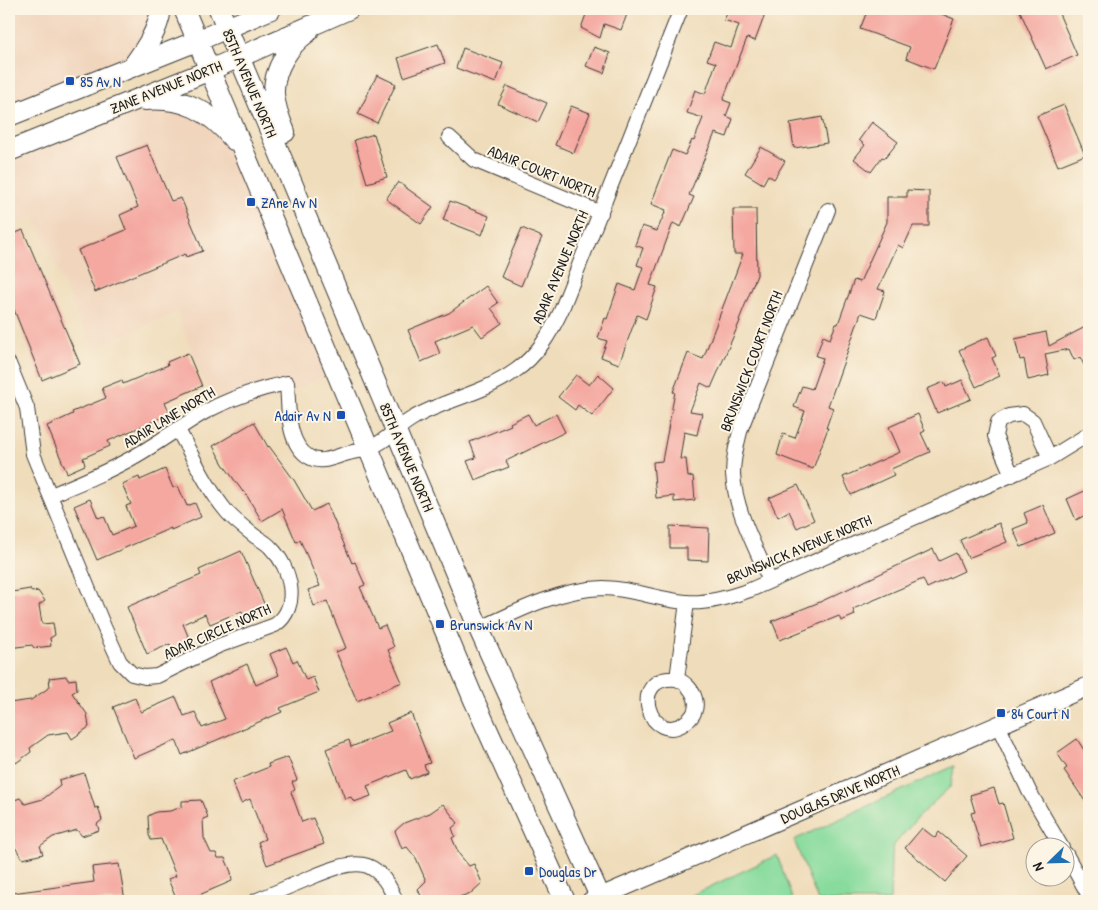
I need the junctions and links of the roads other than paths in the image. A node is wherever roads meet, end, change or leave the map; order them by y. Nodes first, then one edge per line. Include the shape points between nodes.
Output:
1 (161, 9) edge
2 (184, 9) edge
3 (219, 9) edge
4 (271, 9) edge
5 (349, 9) edge
6 (681, 9) edge
7 (326, 19) junction
8 (227, 28) junction
9 (197, 41) junction
10 (240, 57) junction
11 (133, 66) junction
12 (210, 70) junction
13 (102, 114) junction
14 (9, 116) edge
15 (449, 137) dead end
16 (9, 151) edge
17 (244, 152) junction
18 (828, 210) dead end
19 (601, 212) junction
20 (336, 287) junction
21 (9, 364) edge
22 (178, 430) junction
23 (396, 431) junction
24 (1089, 434) edge
25 (368, 449) junction
26 (1050, 458) junction
27 (1012, 475) junction
28 (51, 495) junction
29 (770, 582) junction
30 (687, 602) junction
31 (479, 629) junction
32 (677, 679) dead end
33 (1089, 686) edge
34 (998, 726) junction
35 (1056, 838) edge
36 (1076, 872) edge
37 (1089, 896) edge
38 (597, 900) edge
39 (255, 901) edge
40 (396, 901) edge
41 (565, 901) edge

1 - 11 main road via 157,28
2 - 9 main road
3 - 8 main road, 85TH AVENUE NORTH
4 - 8 main road, ZANE AVENUE NORTH
5 - 7 main road, ZANE AVENUE NORTH
6 - 19 street, ADAIR AVENUE NORTH
7 - 10 main road, ZANE AVENUE NORTH
7 - 20 main road via 290,49 278,71 274,94 277,111 333,248
8 - 9 main road, ZANE AVENUE NORTH
8 - 10 main road, 85TH AVENUE NORTH
9 - 11 main road, ZANE AVENUE NORTH
9 - 12 main road
10 - 12 main road, ZANE AVENUE NORTH
10 - 20 main road, 85TH AVENUE NORTH
11 - 14 main road, ZANE AVENUE NORTH
12 - 13 main road, ZANE AVENUE NORTH
12 - 17 main road
13 - 16 main road, ZANE AVENUE NORTH
13 - 17 main road via 139,101 183,102 222,126
15 - 19 street, ADAIR COURT NORTH via 474,160
17 - 25 main road
18 - 29 street, BRUNSWICK COURT NORTH via 735,450 733,474 736,497
19 - 23 street, ADAIR AVENUE NORTH via 561,312 534,355 491,385 414,417
20 - 23 main road, 85TH AVENUE NORTH
21 - 28 street, ADAIR CIRCLE NORTH via 27,408 33,454
22 - 25 street, ADAIR LANE NORTH via 204,412 235,398 288,383 290,425 302,452 321,460
22 - 28 street, ADAIR LANE NORTH via 104,473
22 - 28 street, ADAIR CIRCLE NORTH via 228,512 271,547 284,570 291,600 283,620 275,625 218,646 157,676 132,674 112,648
23 - 25 street, ADAIR AVENUE NORTH
23 - 31 main road, 85TH AVENUE NORTH
24 - 26 street, BRUNSWICK AVENUE NORTH
25 - 41 main road via 492,742
26 - 27 street, BRUNSWICK AVENUE NORTH
26 - 27 street via 1033,421 1023,414 1009,416 998,422 995,436
27 - 29 street, BRUNSWICK AVENUE NORTH
29 - 30 street, BRUNSWICK AVENUE NORTH via 730,597
30 - 31 street, BRUNSWICK AVENUE NORTH via 602,588 547,600
30 - 32 street
31 - 38 main road, 85TH AVENUE NORTH
33 - 34 street, DOUGLAS DRIVE NORTH
34 - 35 street via 1028,791
34 - 38 street, DOUGLAS DRIVE NORTH
36 - 37 street
39 - 40 street via 340,866 359,863 384,877

